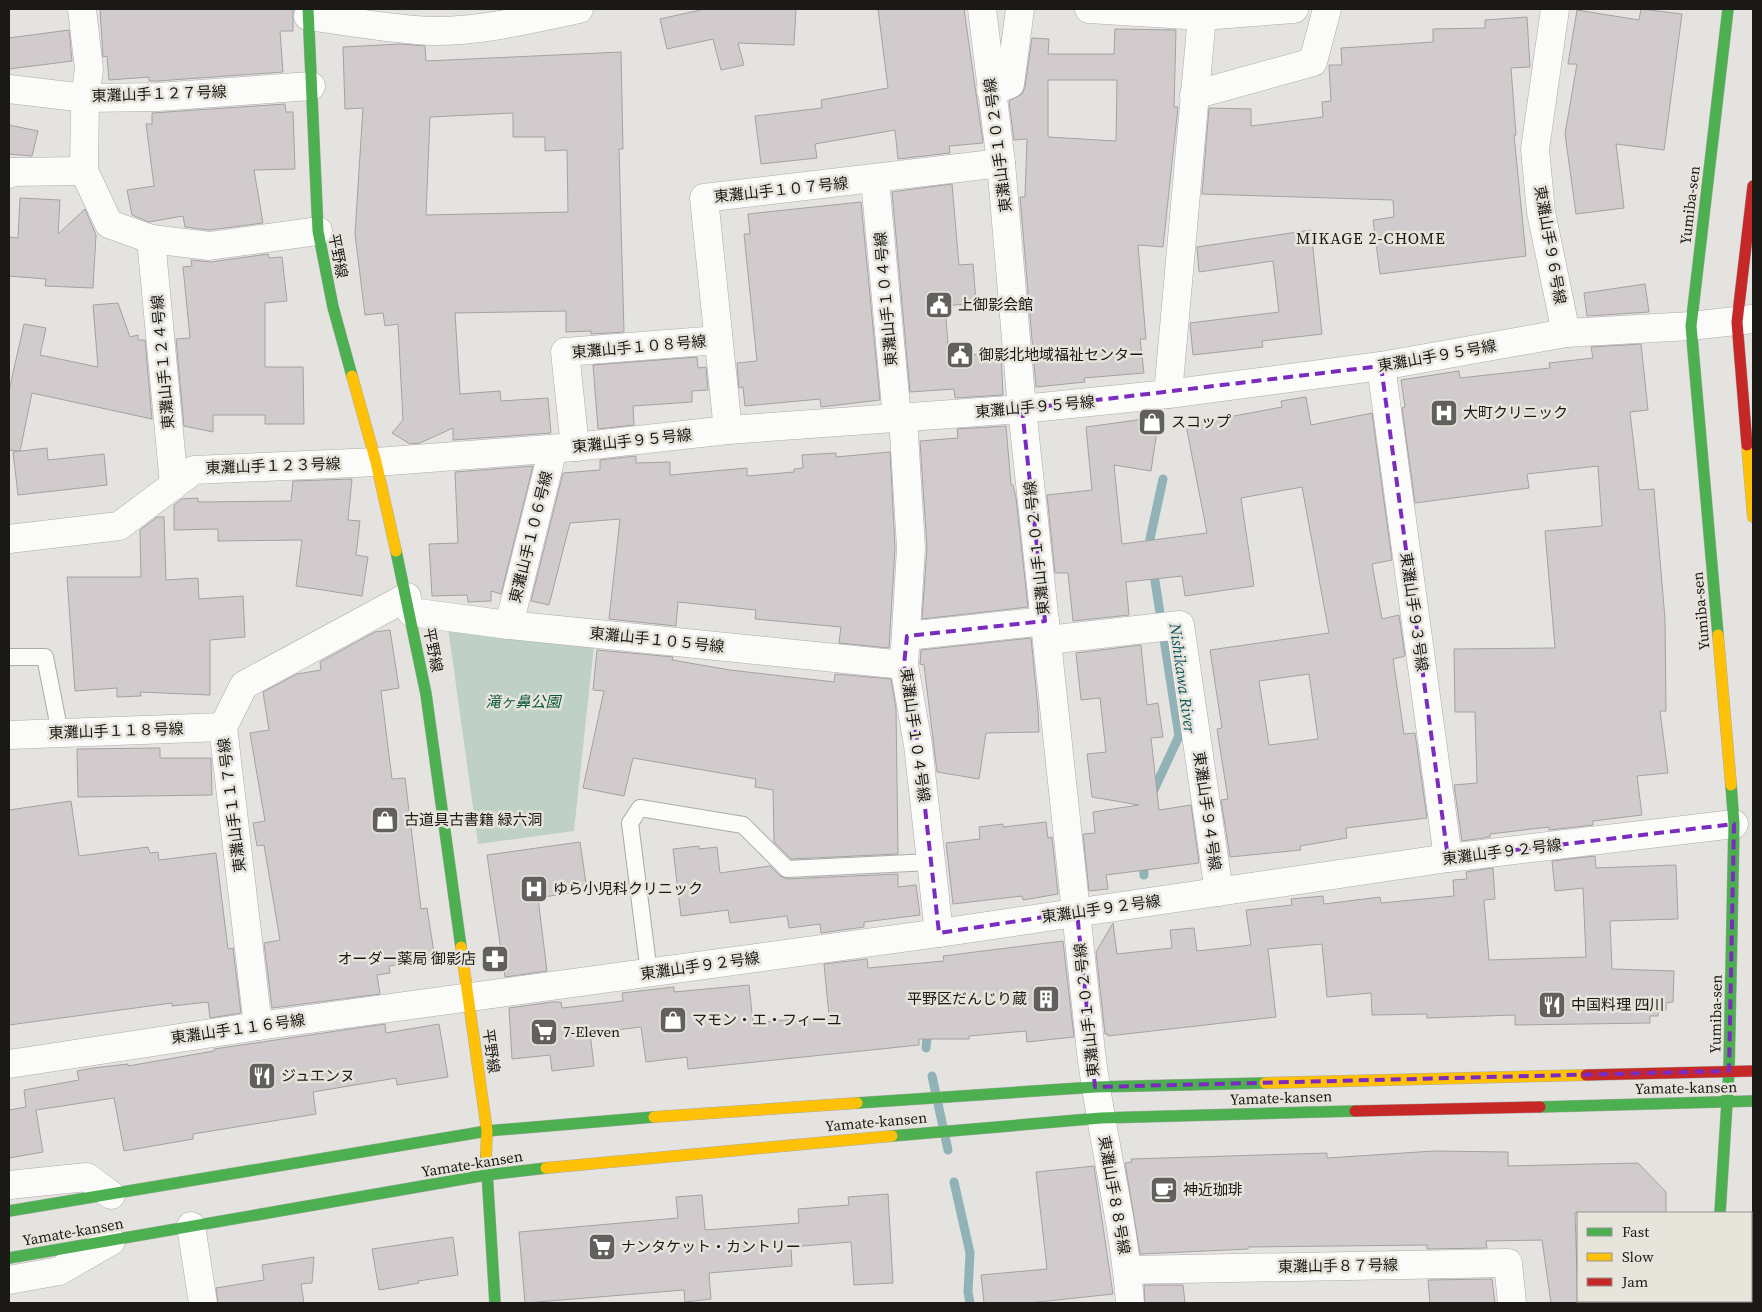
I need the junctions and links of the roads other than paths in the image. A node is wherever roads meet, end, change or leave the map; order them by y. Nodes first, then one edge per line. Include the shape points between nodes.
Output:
1 (82, 9) edge
2 (579, 9) edge
3 (982, 9) edge
4 (1020, 9) edge
5 (1089, 9) edge
6 (1294, 9) edge
7 (1328, 9) edge
8 (1556, 9) edge
9 (1728, 9) edge
10 (308, 12) edge
11 (1202, 16) junction
12 (310, 86) junction
13 (9, 89) edge
14 (991, 91) junction
15 (1194, 95) junction
16 (85, 98) junction
17 (1001, 163) junction
18 (84, 171) junction
19 (9, 174) edge
20 (875, 180) junction
21 (1753, 186) edge
22 (318, 231) junction
23 (152, 239) junction
24 (1745, 320) edge
25 (1691, 326) junction
26 (1566, 333) junction
27 (718, 340) junction
28 (1381, 366) junction
29 (1168, 394) junction
30 (1022, 409) junction
31 (900, 417) junction
32 (728, 430) junction
33 (564, 448) junction
34 (376, 462) junction
35 (174, 485) junction
36 (1753, 517) edge
37 (9, 539) edge
38 (409, 604) junction
39 (509, 624) junction
40 (1046, 631) junction
41 (907, 636) junction
42 (9, 657) edge
43 (904, 665) junction
44 (223, 727) junction
45 (60, 733) junction
46 (9, 735) edge
47 (1734, 824) junction
48 (1448, 858) junction
49 (931, 862) junction
50 (1219, 892) junction
51 (1077, 912) junction
52 (939, 933) junction
53 (649, 973) junction
54 (468, 998) junction
55 (258, 1026) junction
56 (9, 1064) edge
57 (1730, 1071) junction
58 (1753, 1071) edge
59 (1095, 1087) junction
60 (1753, 1101) edge
61 (1728, 1102) junction
62 (1100, 1118) junction
63 (487, 1131) junction
64 (486, 1175) junction
65 (9, 1185) edge
66 (111, 1195) junction
67 (9, 1211) edge
68 (1720, 1212) edge
69 (191, 1226) junction
70 (112, 1240) junction
71 (1753, 1252) edge
72 (9, 1258) edge
73 (1128, 1270) junction
74 (1752, 1272) edge
75 (9, 1280) edge
76 (203, 1303) edge
77 (495, 1303) edge
78 (1130, 1303) edge
79 (1512, 1303) edge

1 - 16 street via 89,69
2 - 10 street via 500,26 432,31
3 - 14 street, 東灘山手１０２号線
4 - 14 street via 1010,84
5 - 11 street
6 - 11 street
7 - 15 street via 1313,62
8 - 26 street, 東灘山手９６号線 via 1535,149 1541,212
9 - 25 street, Yumiba-sen
10 - 12 street, 平野線
11 - 15 street
12 - 16 street, 東灘山手１２７号線 via 158,97
12 - 22 street, 平野線
13 - 16 street, 東灘山手１２７号線
14 - 17 street, 東灘山手１０２号線
15 - 29 street
16 - 18 street
17 - 20 street, 東灘山手１０７号線
17 - 30 street, 東灘山手１０２号線
18 - 19 street
18 - 23 street via 109,224
20 - 27 street, 東灘山手１０７号線 via 704,198
20 - 31 street, 東灘山手１０４号線
21 - 24 street
22 - 23 street via 209,246
22 - 34 street, 平野線 via 333,307
23 - 35 street, 東灘山手１２４号線
24 - 25 street, 東灘山手９５号線
24 - 36 street
25 - 26 street, 東灘山手９５号線
25 - 47 street, Yumiba-sen
26 - 28 street, 東灘山手９５号線
27 - 32 street, 東灘山手１０７号線
27 - 33 street, 東灘山手１０８号線 via 565,352
28 - 29 street, 東灘山手９５号線
28 - 48 street, 東灘山手９３号線
29 - 30 street, 東灘山手９５号線
30 - 31 street, 東灘山手９５号線
30 - 40 street, 東灘山手１０２号線
31 - 32 street, 東灘山手９５号線
31 - 41 street, 東灘山手１０４号線 via 911,548
32 - 33 street, 東灘山手９５号線
33 - 34 street, 東灘山手９５号線
33 - 39 street, 東灘山手１０６号線
34 - 35 street, 東灘山手１２３号線 via 194,470
34 - 38 street, 平野線
35 - 37 street, 東灘山手１２３号線 via 119,526
38 - 39 street, 東灘山手１０５号線
38 - 44 street, 東灘山手１１７号線 via 244,684
38 - 54 street, 平野線 via 426,694
39 - 43 street, 東灘山手１０５号線
40 - 41 street, 東灘山手９４号線
40 - 50 street, 東灘山手９４号線 via 1180,625
40 - 51 street, 東灘山手１０２号線
41 - 43 street, 東灘山手１０４号線
42 - 45 lane via 45,657
43 - 49 street, 東灘山手１０４号線 via 918,745
44 - 45 street, 東灘山手１１８号線
44 - 55 street, 東灘山手１１７号線
45 - 46 street, 東灘山手１１８号線
47 - 48 street, 東灘山手９２号線
47 - 57 street, Yumiba-sen
48 - 50 street, 東灘山手９２号線
49 - 52 street, 東灘山手１０４号線
49 - 53 lane via 787,868 743,825 640,808 630,824
50 - 51 street, 東灘山手９２号線
51 - 52 street, 東灘山手９２号線
51 - 59 street, 東灘山手１０２号線
52 - 53 street, 東灘山手９２号線
53 - 54 street, 東灘山手９２号線
54 - 55 street, 東灘山手１１６号線
54 - 63 street, 平野線
55 - 56 street, 東灘山手１１６号線
57 - 58 street, Yamate-kansen
57 - 59 street, Yamate-kansen
57 - 61 street, Yumiba-sen
59 - 62 street, 東灘山手８８号線
59 - 63 street, Yamate-kansen
60 - 61 street, Yamate-kansen
61 - 62 street, Yamate-kansen
61 - 68 street, Yumiba-sen
62 - 64 street, Yamate-kansen via 600,1161
62 - 73 street, 東灘山手８８号線
63 - 64 street, 平野線
63 - 66 street, Yamate-kansen
64 - 69 street, Yamate-kansen
64 - 77 street, 平野線
65 - 66 street via 87,1176
66 - 67 street, Yamate-kansen
69 - 70 street, Yamate-kansen
69 - 76 street
70 - 72 street, Yamate-kansen
70 - 75 street via 59,1271
71 - 74 street
73 - 78 street, 東灘山手８８号線
73 - 79 street, 東灘山手８７号線 via 1508,1263

